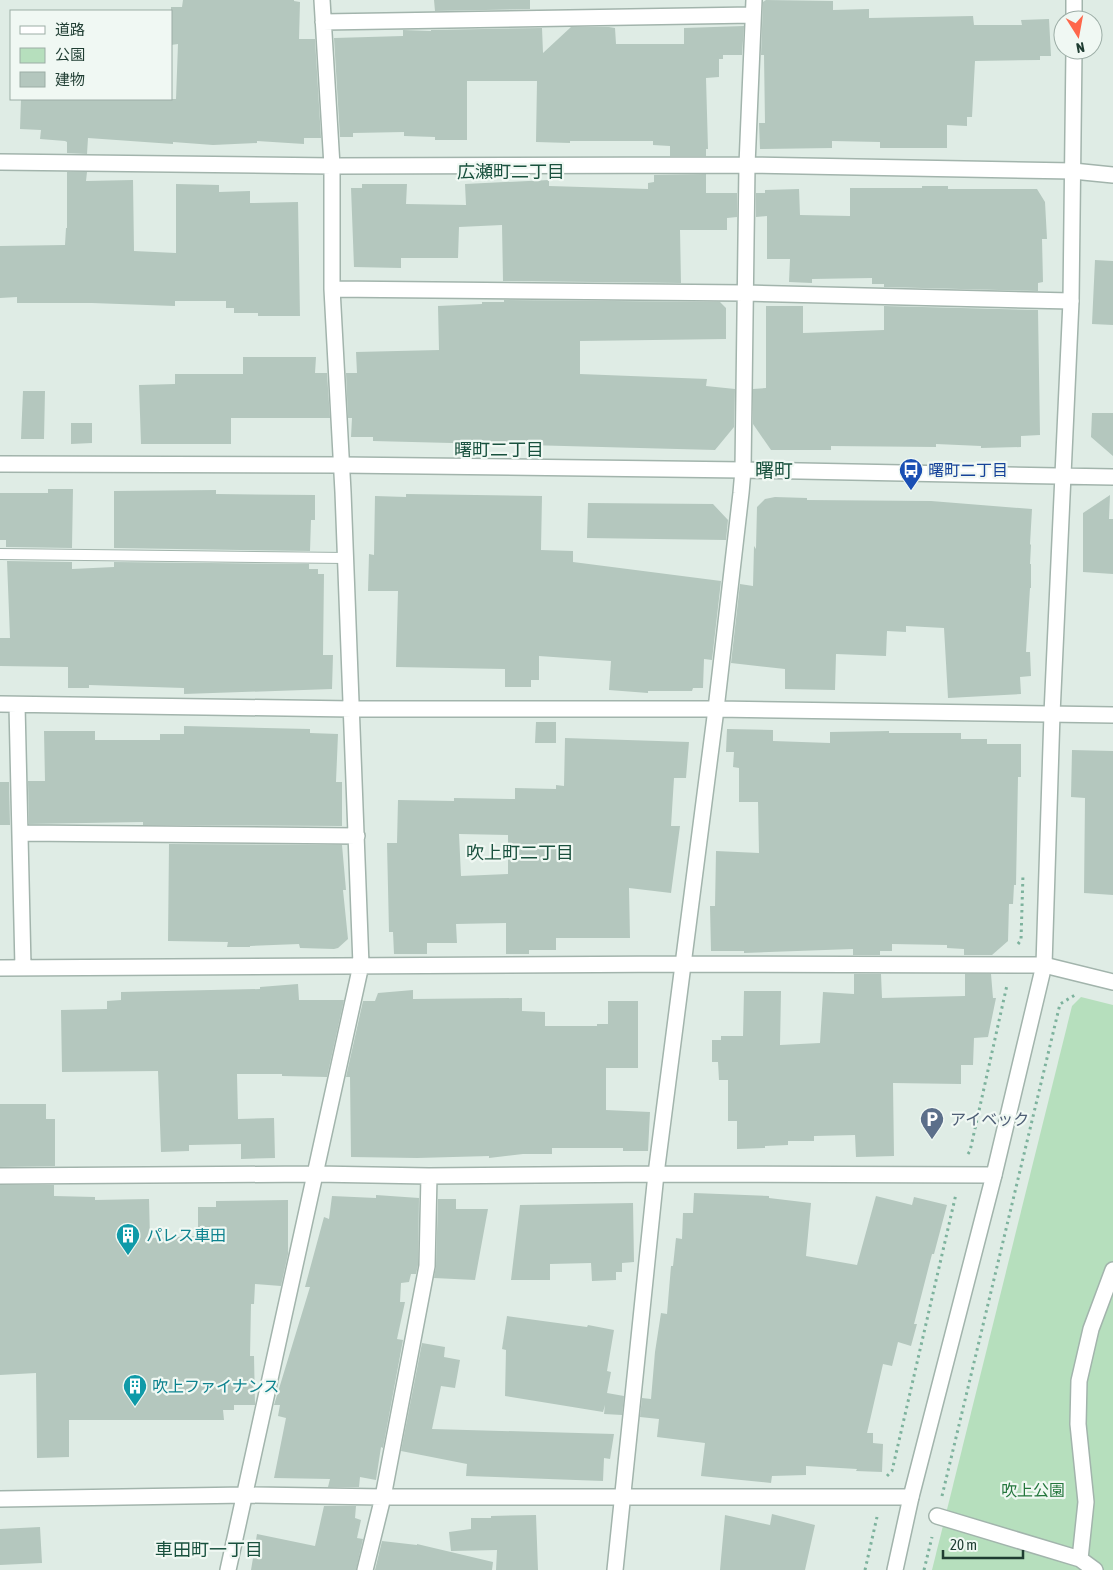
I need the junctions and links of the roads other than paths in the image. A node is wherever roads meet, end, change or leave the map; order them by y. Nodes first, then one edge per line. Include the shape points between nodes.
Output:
1 (322, 0) edge
2 (754, 7) edge
3 (323, 22) junction
4 (1074, 60) edge
5 (0, 162) edge
6 (747, 165) junction
7 (332, 166) junction
8 (1072, 170) junction
9 (1113, 175) edge
10 (332, 289) junction
11 (745, 293) junction
12 (1071, 301) junction
13 (0, 464) edge
14 (341, 465) junction
15 (742, 470) junction
16 (1064, 476) junction
17 (1113, 477) edge
18 (0, 554) edge
19 (346, 558) junction
20 (0, 704) edge
21 (17, 705) junction
22 (352, 709) junction
23 (716, 709) junction
24 (1052, 714) junction
25 (1113, 715) edge
26 (20, 833) junction
27 (357, 836) junction
28 (683, 964) junction
29 (1044, 964) junction
30 (361, 965) junction
31 (23, 967) junction
32 (0, 968) edge
33 (1113, 982) edge
34 (315, 1174) junction
35 (656, 1174) junction
36 (994, 1175) junction
37 (0, 1176) edge
38 (429, 1176) junction
39 (1113, 1270) edge
40 (246, 1495) junction
41 (383, 1497) junction
42 (623, 1497) junction
43 (911, 1497) junction
44 (0, 1499) edge
45 (937, 1516) road end
46 (1080, 1559) junction
47 (228, 1570) edge
48 (365, 1570) edge
49 (615, 1570) edge
50 (895, 1570) edge
51 (1095, 1570) edge

1 - 3 street
2 - 3 street
2 - 6 street
3 - 7 street
4 - 8 street
5 - 7 street
6 - 7 street
6 - 8 street
6 - 11 street
7 - 10 street
8 - 9 street
8 - 12 street
10 - 11 street
10 - 14 street
11 - 12 street
11 - 15 street
12 - 16 street
13 - 14 street
14 - 15 street
14 - 19 street
15 - 16 street
15 - 23 street
16 - 17 street
16 - 24 street
18 - 19 lane
19 - 22 street
20 - 21 street
21 - 22 street
21 - 26 street
22 - 23 street
22 - 27 street
23 - 24 street
23 - 28 street
24 - 25 street
24 - 29 street
26 - 27 street
26 - 31 street
27 - 30 street
28 - 29 street
28 - 30 street
28 - 35 street
29 - 33 street
29 - 36 street
30 - 31 street
30 - 34 street
31 - 32 street
34 - 37 street
34 - 38 street
34 - 40 street
35 - 36 street
35 - 38 street
35 - 42 street
36 - 43 street
38 - 41 street via 427,1266
39 - 46 street via 1091,1329 1079,1381 1078,1424 1086,1502
40 - 41 street
40 - 44 street
40 - 47 street
41 - 42 street
41 - 48 street
42 - 43 street
42 - 49 street
43 - 50 street
45 - 46 street
46 - 51 street

